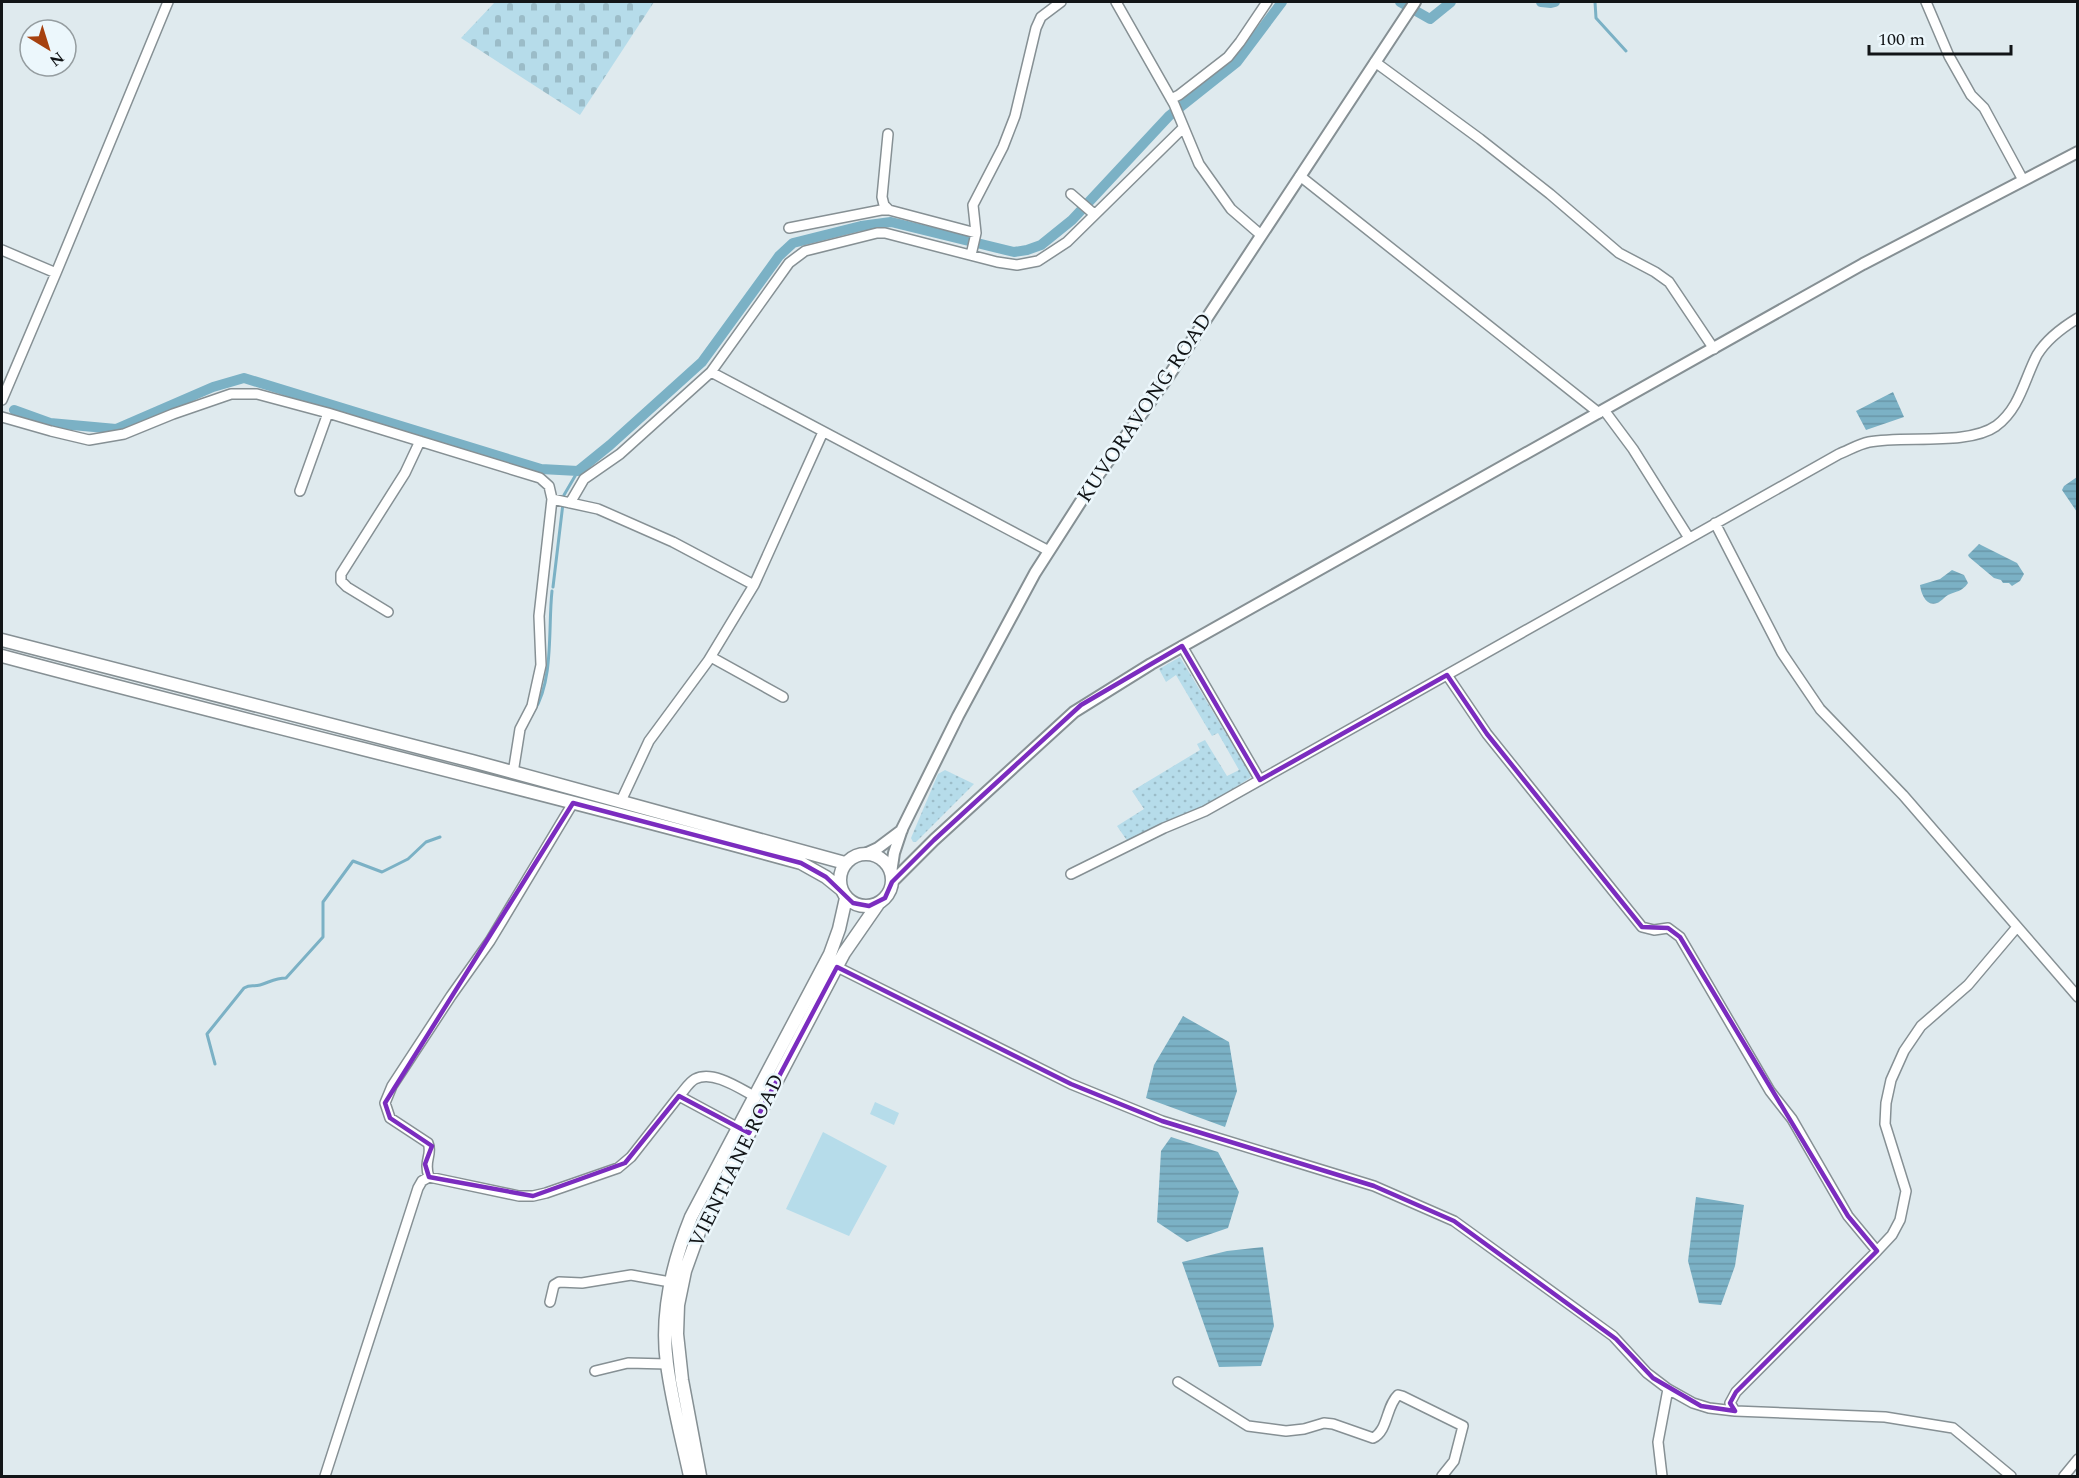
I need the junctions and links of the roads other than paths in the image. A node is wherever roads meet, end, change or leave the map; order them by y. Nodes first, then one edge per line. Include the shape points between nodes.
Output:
1 (168, 2) edge
2 (1061, 2) edge
3 (1116, 2) edge
4 (1267, 2) edge
5 (1415, 2) edge
6 (1926, 2) edge
7 (1375, 62) junction
8 (1173, 101) junction
9 (1183, 128) junction
10 (888, 134) dead end
11 (2078, 153) edge
12 (1300, 176) junction
13 (2023, 180) junction
14 (1071, 194) dead end
15 (889, 210) junction
16 (1094, 214) junction
17 (789, 228) dead end
18 (976, 233) junction
19 (1261, 235) junction
20 (2, 250) edge
21 (971, 255) junction
22 (56, 273) junction
23 (2078, 318) edge
24 (1713, 348) junction
25 (711, 372) junction
26 (2, 400) edge
27 (1601, 412) junction
28 (328, 413) junction
29 (2, 417) edge
30 (824, 432) junction
31 (420, 441) junction
32 (300, 491) dead end
33 (552, 499) junction
34 (570, 503) junction
35 (1715, 523) junction
36 (1689, 538) junction
37 (1049, 551) junction
38 (754, 585) junction
39 (388, 612) dead end
40 (2, 640) edge
41 (1182, 646) junction
42 (2, 656) edge
43 (711, 657) junction
44 (1446, 675) junction
45 (783, 697) dead end
46 (513, 773) junction
47 (1260, 780) junction
48 (621, 801) junction
49 (573, 803) junction
50 (902, 829) junction
51 (865, 854) junction
52 (845, 864) junction
53 (1071, 874) dead end
54 (892, 878) junction
55 (844, 894) junction
56 (878, 903) junction
57 (2017, 927) junction
58 (837, 967) junction
59 (2078, 997) edge
60 (679, 1096) junction
61 (754, 1096) junction
62 (743, 1130) junction
63 (429, 1177) junction
64 (1877, 1251) junction
65 (670, 1282) junction
66 (550, 1302) dead end
67 (667, 1364) junction
68 (595, 1371) dead end
69 (1178, 1382) dead end
70 (1668, 1389) junction
71 (1735, 1411) junction
72 (2078, 1459) edge
73 (325, 1476) edge
74 (690, 1476) edge
75 (700, 1476) edge
76 (1442, 1476) edge
77 (1662, 1476) edge
78 (2011, 1476) edge
79 (2064, 1476) edge

1 - 22 street
2 - 18 street via 1041,17 1036,28 1015,116 973,206
3 - 8 street
4 - 8 street via 1228,57
5 - 7 street, KUVORAVONG ROAD
6 - 13 street via 1949,56 1971,95 1984,108
7 - 12 street, KUVORAVONG ROAD
7 - 24 street via 1533,180 1619,253 1669,282
8 - 9 street
9 - 16 street
9 - 19 street via 1199,164 1220,195
10 - 15 street via 882,197
11 - 13 street
12 - 19 street, KUVORAVONG ROAD
12 - 27 street
13 - 24 street
14 - 16 street
15 - 17 street
15 - 18 street
16 - 21 street via 1067,242 1038,261 1017,265
18 - 21 street
19 - 37 street, KUVORAVONG ROAD
20 - 22 street
21 - 25 street via 885,233 806,252 789,263
22 - 26 street
23 - 35 street via 2052,337 2038,354 2018,401 1994,428 1981,433 1861,445
24 - 27 street
25 - 30 street
25 - 34 street via 620,454 584,479
27 - 36 street via 1633,449
27 - 41 street
28 - 29 street via 257,394 231,394 124,434 89,440
28 - 31 street
28 - 32 street
30 - 37 street
30 - 38 street
31 - 33 street via 540,478 549,486
31 - 39 street via 405,473 341,574 347,587
33 - 34 street
33 - 46 street via 539,616 541,665 532,706 520,729
34 - 38 street via 598,509 673,542
35 - 36 street
35 - 57 street via 1782,653 1820,709 1903,795
36 - 44 street
37 - 50 street, KUVORAVONG ROAD via 958,716
38 - 43 street
40 - 46 main road
41 - 47 street
41 - 54 street via 1081,705
42 - 49 main road
43 - 45 street
43 - 48 street via 649,741
44 - 47 street
44 - 64 street via 1487,734 1642,927 1668,928 1680,937 1848,1216
46 - 48 main road
47 - 53 street via 1205,811
48 - 52 main road
49 - 55 main road via 801,863 826,877
49 - 63 street via 490,942 392,1086 385,1103 390,1118 428,1143 425,1164
50 - 51 street
50 - 54 street, KUVORAVONG ROAD via 894,853
51 - 52 main road
51 - 54 main road via 879,857 889,867
52 - 55 main road via 840,876
54 - 56 main road via 885,898
55 - 56 main road via 861,906
55 - 61 main road via 839,929 830,954
56 - 58 main road, VIENTIANE ROAD
57 - 59 street
57 - 64 street via 1968,985 1921,1026 1891,1080 1886,1124 1906,1191 1900,1220
58 - 62 main road, VIENTIANE ROAD
58 - 70 street via 1081,1088 1162,1121 1374,1186 1454,1221 1616,1339 1647,1373
60 - 61 street via 694,1079 705,1076
60 - 62 street
60 - 63 street via 625,1163 546,1193 519,1196
61 - 62 main road
62 - 65 main road via 691,1217
62 - 75 main road, VIENTIANE ROAD via 703,1221 678,1305 682,1380
63 - 73 street via 418,1188
64 - 71 street via 1736,1392 1730,1403
65 - 66 street via 631,1275 582,1283 559,1282 554,1285
65 - 67 main road
67 - 68 street via 628,1363
67 - 74 main road
69 - 76 street via 1248,1426 1286,1431 1324,1423 1373,1438 1379,1434 1393,1399 1402,1396 1463,1426 1454,1461
70 - 71 street via 1701,1406
70 - 77 street via 1658,1442
71 - 78 street via 1885,1417 1953,1428
72 - 79 street

